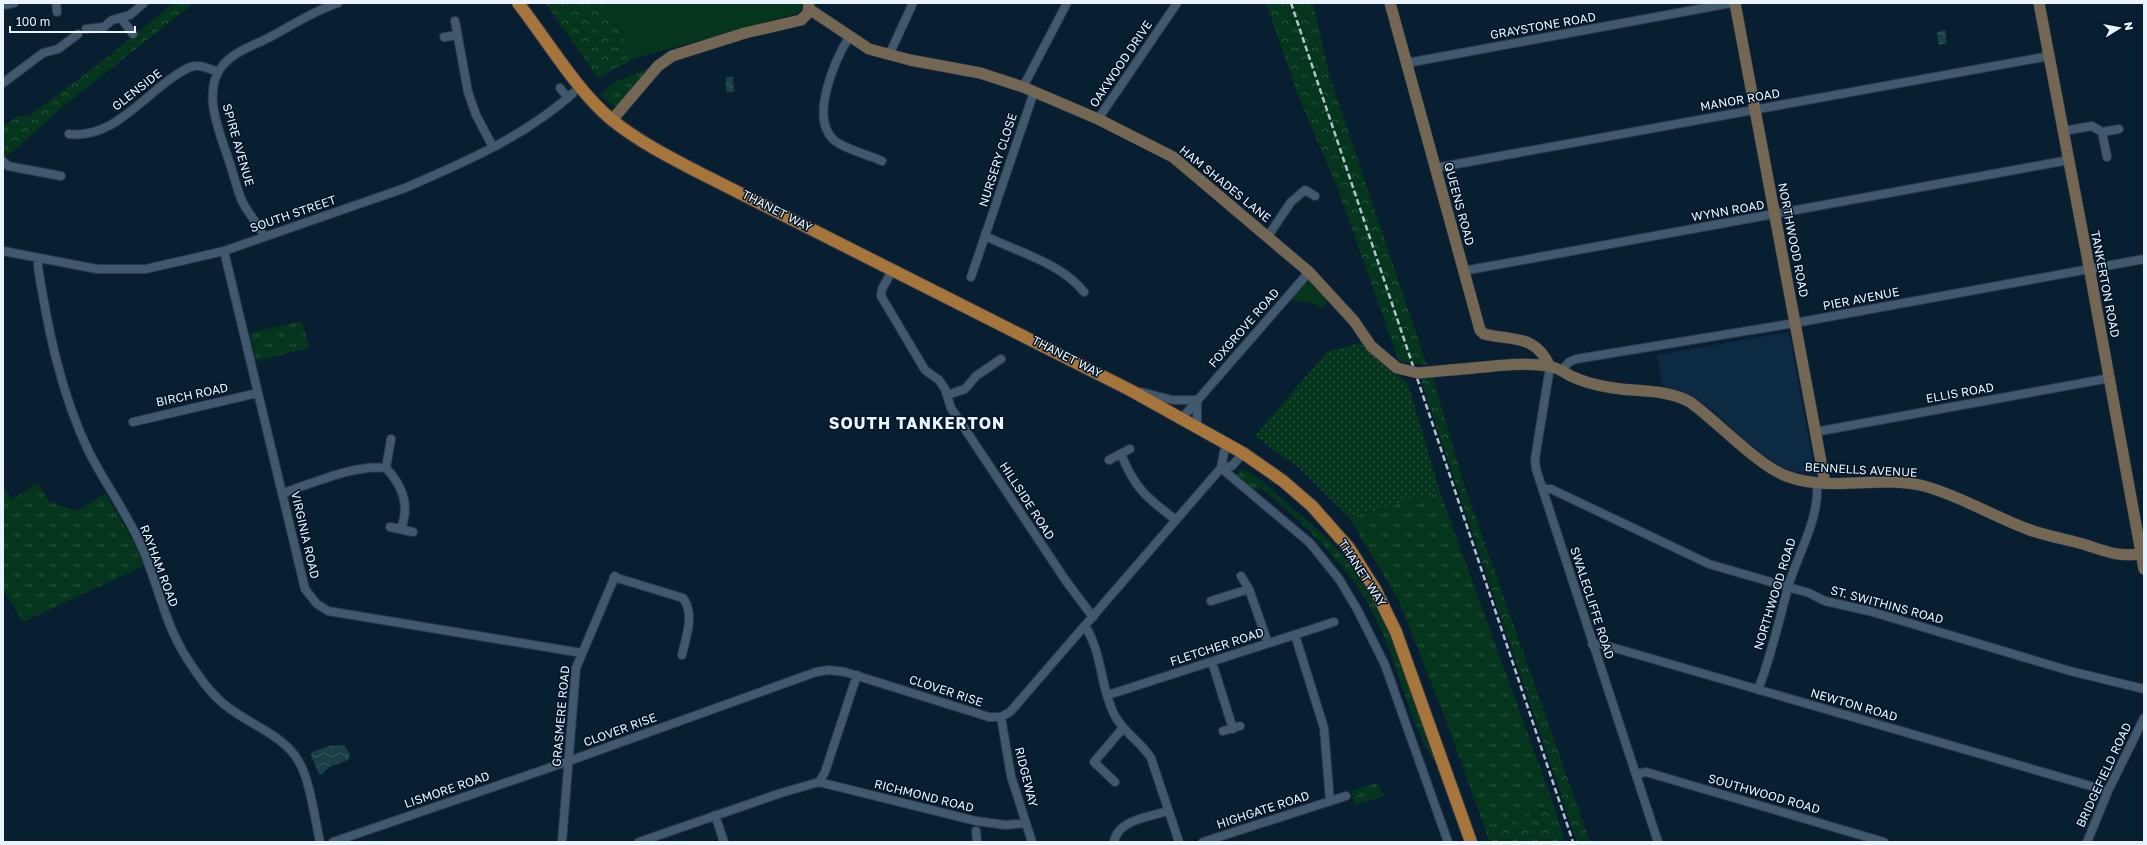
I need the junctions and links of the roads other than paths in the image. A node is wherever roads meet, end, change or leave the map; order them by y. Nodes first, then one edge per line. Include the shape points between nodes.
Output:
1 (14, 3) edge
2 (144, 3) edge
3 (338, 3) edge
4 (518, 3) edge
5 (913, 3) edge
6 (1067, 3) edge
7 (1178, 3) edge
8 (1390, 3) edge
9 (1731, 3) edge
10 (1735, 3) edge
11 (2039, 3) edge
12 (3, 5) edge
13 (809, 6) edge
14 (121, 18) junction
15 (455, 21) dead end
16 (86, 29) dead end
17 (78, 34) dead end
18 (133, 34) dead end
19 (457, 35) junction
20 (444, 37) dead end
21 (849, 37) junction
22 (889, 56) junction
23 (2049, 56) junction
24 (1407, 63) junction
25 (218, 72) junction
26 (3, 82) edge
27 (1023, 86) junction
28 (560, 88) dead end
29 (1034, 92) junction
30 (1755, 109) junction
31 (1098, 119) junction
32 (612, 120) junction
33 (2119, 129) dead end
34 (2063, 131) junction
35 (2102, 132) junction
36 (69, 134) dead end
37 (493, 147) junction
38 (2107, 157) dead end
39 (2069, 160) junction
40 (3, 161) edge
41 (882, 161) dead end
42 (1435, 168) junction
43 (61, 176) dead end
44 (1315, 196) dead end
45 (1775, 214) junction
46 (985, 236) junction
47 (1268, 236) junction
48 (264, 237) junction
49 (3, 251) edge
50 (224, 251) junction
51 (38, 258) junction
52 (2144, 258) edge
53 (893, 269) junction
54 (2090, 269) junction
55 (1463, 271) junction
56 (1309, 272) junction
57 (971, 277) dead end
58 (1084, 292) dead end
59 (1795, 323) junction
60 (1001, 359) dead end
61 (1550, 367) junction
62 (1562, 370) junction
63 (2110, 378) junction
64 (1130, 390) junction
65 (258, 393) junction
66 (947, 395) junction
67 (1197, 400) junction
68 (1182, 418) junction
69 (133, 422) dead end
70 (1197, 426) junction
71 (1815, 432) junction
72 (391, 439) dead end
73 (1226, 442) junction
74 (1130, 449) dead end
75 (1243, 453) junction
76 (1121, 454) junction
77 (1109, 460) dead end
78 (386, 468) junction
79 (1221, 468) junction
80 (1821, 483) junction
81 (1543, 489) junction
82 (283, 494) junction
83 (1176, 520) junction
84 (390, 528) dead end
85 (401, 529) junction
86 (413, 532) dead end
87 (2143, 561) edge
88 (1242, 576) dead end
89 (1788, 587) junction
90 (1249, 589) junction
91 (1211, 601) dead end
92 (1093, 617) junction
93 (1334, 622) dead end
94 (1086, 626) junction
95 (1295, 635) junction
96 (1268, 643) junction
97 (1592, 644) junction
98 (582, 653) junction
99 (682, 655) dead end
100 (1212, 662) junction
101 (857, 675) junction
102 (2144, 689) edge
103 (1758, 690) junction
104 (1108, 695) junction
105 (1001, 717) junction
106 (2144, 718) edge
107 (1123, 728) junction
108 (1223, 731) dead end
109 (569, 761) junction
110 (1636, 774) junction
111 (819, 782) junction
112 (1115, 782) dead end
113 (2108, 791) junction
114 (1346, 796) dead end
115 (1330, 801) junction
116 (1168, 811) junction
117 (715, 815) junction
118 (1026, 823) junction
119 (976, 831) dead end
120 (320, 842) edge
121 (333, 842) edge
122 (562, 842) edge
123 (638, 842) edge
124 (724, 842) edge
125 (977, 842) edge
126 (1032, 842) edge
127 (1114, 842) edge
128 (1179, 842) edge
129 (1203, 842) edge
130 (1448, 842) edge
131 (1471, 842) edge
132 (1658, 842) edge
133 (1884, 842) edge
134 (2087, 842) edge

1 - 12 street
2 - 14 street via 130,15
3 - 25 street via 311,13 233,56
4 - 32 main road, THANET WAY via 580,85
5 - 22 street
6 - 27 street
7 - 31 street, OAKWOOD DRIVE
8 - 24 street, QUEENS ROAD
9 - 24 street, GRAYSTONE ROAD
10 - 30 street, NORTHWOOD ROAD
11 - 23 street, TANKERTON ROAD
13 - 21 street, HAM SHADES LANE
13 - 32 street via 801,20 745,32 672,56 658,66
14 - 16 street via 112,20 102,28
14 - 18 street
15 - 19 street
17 - 26 street via 58,49 43,53
19 - 20 street
19 - 37 street via 468,92 476,115
21 - 22 street, HAM SHADES LANE via 869,49
21 - 41 street via 838,56 823,109 825,126 838,143
22 - 27 street, HAM SHADES LANE via 980,73
23 - 30 street, MANOR ROAD
23 - 34 street, TANKERTON ROAD
24 - 42 street, QUEENS ROAD
25 - 36 street, GLENSIDE via 200,66 187,69 153,91 104,129 82,136
25 - 48 street, SPIRE AVENUE via 213,97 218,125 242,200 250,216 261,228
27 - 29 street, HAM SHADES LANE
28 - 37 street, SOUTH STREET via 570,95 538,122
29 - 31 street, HAM SHADES LANE
29 - 46 street, NURSERY CLOSE
30 - 42 street, MANOR ROAD
30 - 45 street, NORTHWOOD ROAD
31 - 47 street, HAM SHADES LANE via 1173,157
32 - 53 main road, THANET WAY via 672,158
33 - 35 street
34 - 35 street via 2092,126
34 - 39 street, TANKERTON ROAD
35 - 38 street
37 - 48 street, SOUTH STREET via 405,188
39 - 45 street, WYNN ROAD
39 - 54 street, TANKERTON ROAD
40 - 43 street via 8,166
42 - 55 street, QUEENS ROAD
44 - 47 street via 1305,190 1291,202
45 - 55 street, WYNN ROAD
45 - 59 street, NORTHWOOD ROAD
46 - 57 street, NURSERY CLOSE
46 - 58 street via 1054,266 1076,281
47 - 56 street, HAM SHADES LANE
48 - 50 street, SOUTH STREET
49 - 51 street, SOUTH STREET
50 - 51 street, SOUTH STREET via 146,269 123,270 90,268
50 - 65 street, VIRGINIA ROAD
51 - 120 street, RAYHAM ROAD via 50,336 74,417 90,453 140,542 172,633 216,696 228,707 280,741 299,762
52 - 54 street, PIER AVENUE
53 - 64 main road, THANET WAY
53 - 66 street, HILLSIDE ROAD via 881,296 925,370 939,380
54 - 59 street, PIER AVENUE
54 - 63 street, TANKERTON ROAD
55 - 61 street, QUEENS ROAD via 1480,330 1484,334 1532,343 1541,350
56 - 61 street, HAM SHADES LANE, bridge via 1354,321 1371,346 1397,368 1418,373 1526,366
56 - 67 street, FOXGROVE ROAD
59 - 62 street, PIER AVENUE via 1576,359
59 - 71 street, NORTHWOOD ROAD
60 - 66 street via 976,376 965,389
61 - 62 street, BENNELLS AVENUE
61 - 81 street, SWALECLIFFE ROAD via 1535,458
62 - 80 street, BENNELLS AVENUE via 1572,376 1612,388 1663,392 1680,397 1706,414 1776,470 1788,477
63 - 71 street, ELLIS ROAD
63 - 87 street, TANKERTON ROAD
64 - 67 street via 1172,400
64 - 68 main road, THANET WAY
65 - 69 street, BIRCH ROAD
65 - 82 street, VIRGINIA ROAD
66 - 92 street, HILLSIDE ROAD via 951,408 1066,582
67 - 68 street, FOXGROVE ROAD
67 - 70 street
68 - 70 main road, THANET WAY
70 - 73 main road, THANET WAY
71 - 80 street, NORTHWOOD ROAD
72 - 78 street
73 - 75 main road, THANET WAY
73 - 79 street
74 - 76 street
75 - 79 street via 1232,466
75 - 131 main road, THANET WAY via 1283,481 1312,506 1349,548 1375,589 1396,632
76 - 77 street
76 - 83 street via 1145,496
78 - 82 street via 374,467 347,473
78 - 85 street via 400,486 405,499
79 - 83 street
79 - 130 street via 1310,543 1339,579 1354,603 1385,665
80 - 87 street, BENNELLS AVENUE via 1888,482 1924,486 2030,530
80 - 89 street, NORTHWOOD ROAD via 1813,517
81 - 89 street, ST. SWITHINS ROAD via 1551,489 1709,564
81 - 97 street, SWALECLIFFE ROAD
82 - 98 street, VIRGINIA ROAD via 305,589 317,604 328,611
83 - 92 street
84 - 85 street
85 - 86 street
88 - 90 street
89 - 102 street, ST. SWITHINS ROAD via 1825,601 1869,611
89 - 103 street, NORTHWOOD ROAD via 1779,628
90 - 91 street
90 - 96 street
92 - 94 street
93 - 95 street, FLETCHER ROAD
94 - 104 street via 1097,649
94 - 105 street via 1010,712
95 - 96 street, FLETCHER ROAD
95 - 115 street via 1324,728
96 - 100 street, FLETCHER ROAD
97 - 103 street, NEWTON ROAD via 1601,644
97 - 110 street, SWALECLIFFE ROAD
98 - 99 street, GRASMERE ROAD via 615,577 683,598 689,611
98 - 109 street, GRASMERE ROAD via 576,668
100 - 104 street, FLETCHER ROAD
100 - 108 street via 1237,727
101 - 105 street, CLOVER RISE via 989,717
101 - 109 street, CLOVER RISE via 829,670 816,672
101 - 111 street via 825,772
103 - 113 street, NEWTON ROAD
104 - 107 street via 1114,716
105 - 118 street, RIDGEWAY via 1011,776
106 - 113 street, BRIDGEFIELD ROAD
107 - 112 street via 1094,762
107 - 116 street via 1151,758
109 - 121 street, LISMORE ROAD
109 - 122 street, GRASMERE ROAD
110 - 132 street, SWALECLIFFE ROAD
110 - 133 street, SOUTHWOOD ROAD via 1646,772
111 - 117 street
111 - 118 street, RICHMOND ROAD via 976,822 1005,825
113 - 134 street, BRIDGEFIELD ROAD
114 - 115 street, HIGHGATE ROAD
115 - 129 street, HIGHGATE ROAD
116 - 127 street via 1128,823 1120,830
116 - 128 street
117 - 123 street
117 - 124 street
118 - 126 street, RIDGEWAY
119 - 125 street

